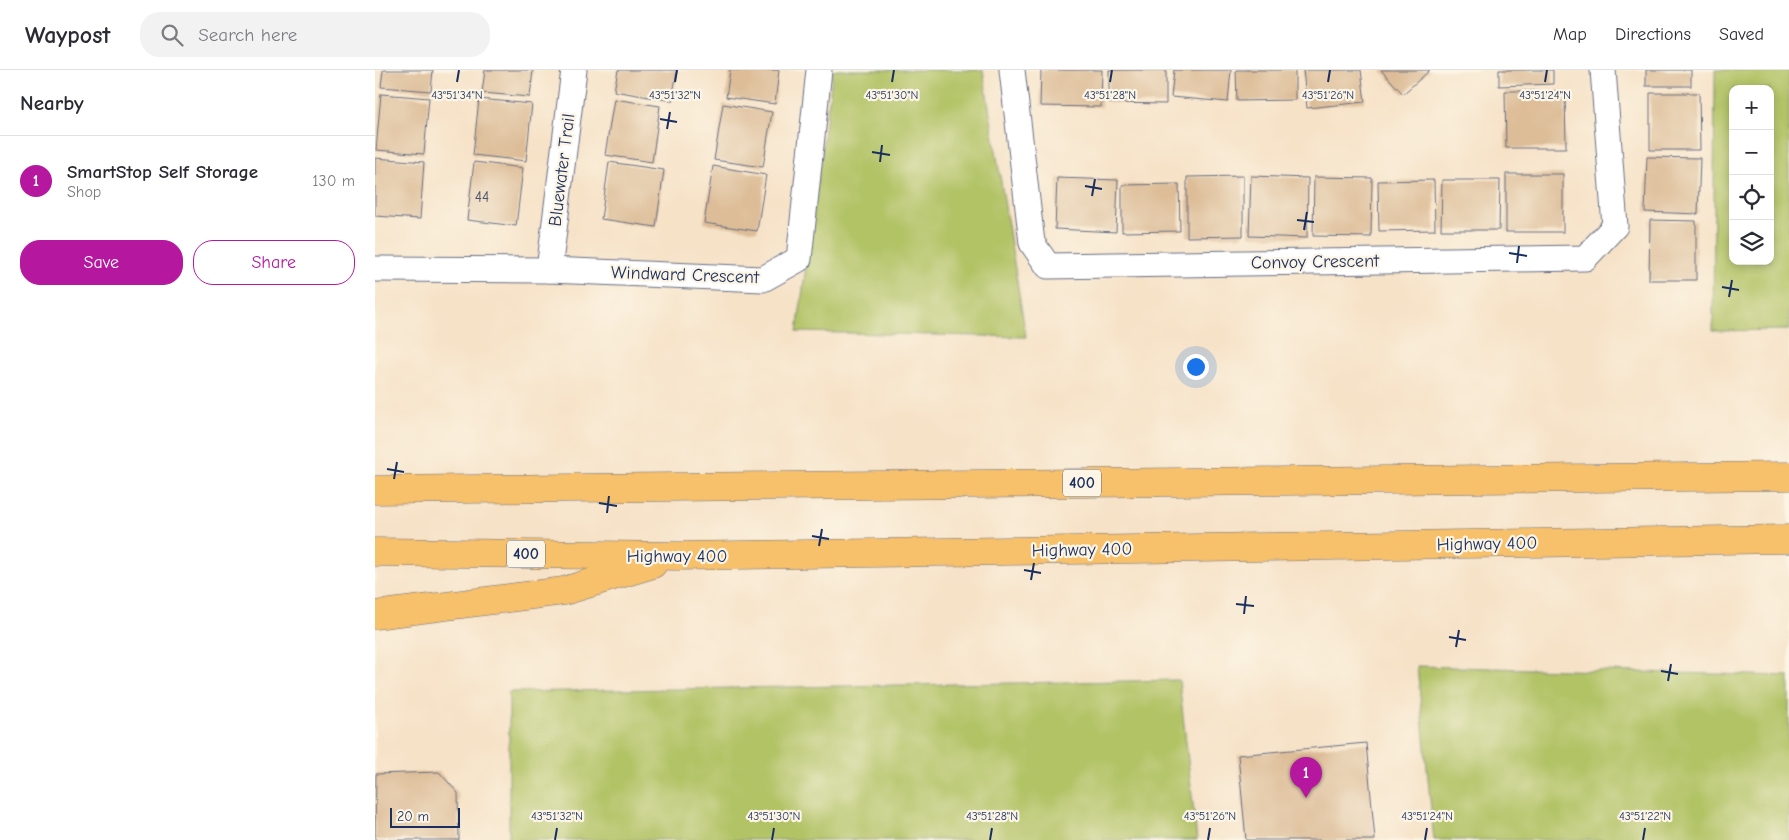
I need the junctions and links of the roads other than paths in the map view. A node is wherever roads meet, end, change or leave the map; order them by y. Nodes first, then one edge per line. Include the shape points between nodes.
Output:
1 (574, 70) edge
2 (819, 70) edge
3 (1012, 70) edge
4 (1603, 70) edge
5 (375, 269) edge
6 (549, 270) junction
7 (1789, 476) edge
8 (375, 490) edge
9 (1789, 539) edge
10 (375, 552) edge
11 (678, 556) junction
12 (375, 615) edge

1 - 6 street, Bluewater Trail
2 - 6 street, Windward Crescent via 799,259 763,279
3 - 4 street, Convoy Crescent via 1032,243 1047,266 1585,258 1615,226
5 - 6 street, Windward Crescent
7 - 8 highway, 400
9 - 11 highway, Highway 400 / 400
10 - 11 highway, Highway 400 / 400
11 - 12 highway via 564,591

